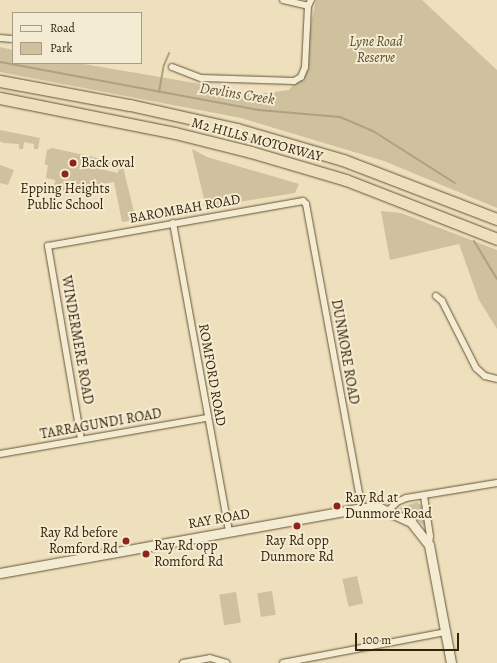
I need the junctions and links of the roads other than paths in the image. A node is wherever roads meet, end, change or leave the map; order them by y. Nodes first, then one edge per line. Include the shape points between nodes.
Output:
1 (283, 0) edge
2 (311, 0) edge
3 (308, 6) junction
4 (0, 38) edge
5 (12, 39) edge
6 (172, 67) dead end
7 (0, 81) edge
8 (0, 98) edge
9 (303, 202) joint
10 (497, 219) edge
11 (173, 223) junction
12 (497, 239) edge
13 (48, 246) joint
14 (436, 296) dead end
15 (497, 379) edge
16 (207, 418) junction
17 (81, 439) junction
18 (0, 454) edge
19 (497, 483) edge
20 (424, 496) junction
21 (362, 508) junction
22 (389, 510) junction
23 (229, 531) junction
24 (429, 545) junction
25 (0, 574) edge
26 (446, 632) junction
27 (183, 663) edge
28 (226, 663) edge
29 (283, 663) edge
30 (451, 663) edge

1 - 3 street
2 - 3 street
3 - 6 street via 306,67 301,77 294,81 201,78
4 - 5 street
7 - 10 highway, M2 HILLS MOTORWAY via 130,105 237,129 343,160
8 - 12 highway, M2 HILLS MOTORWAY via 175,133 251,152 346,180
9 - 11 street, BAROMBAH ROAD
9 - 21 street, DUNMORE ROAD via 308,212
11 - 13 street, BAROMBAH ROAD
11 - 16 street, ROMFORD ROAD
13 - 17 street, WINDERMERE ROAD
14 - 15 street via 442,301 476,368 485,376
16 - 17 street, TARRAGUNDI ROAD
16 - 23 street, ROMFORD ROAD
17 - 18 street, TARRAGUNDI ROAD
19 - 20 street
20 - 22 street via 401,500
20 - 24 street, RAY ROAD
21 - 22 street, RAY ROAD
21 - 23 street, RAY ROAD
22 - 24 street, RAY ROAD via 412,522
23 - 25 street, RAY ROAD
24 - 26 street, RAY ROAD
26 - 29 street
26 - 30 street, RAY ROAD
27 - 28 street via 210,658

